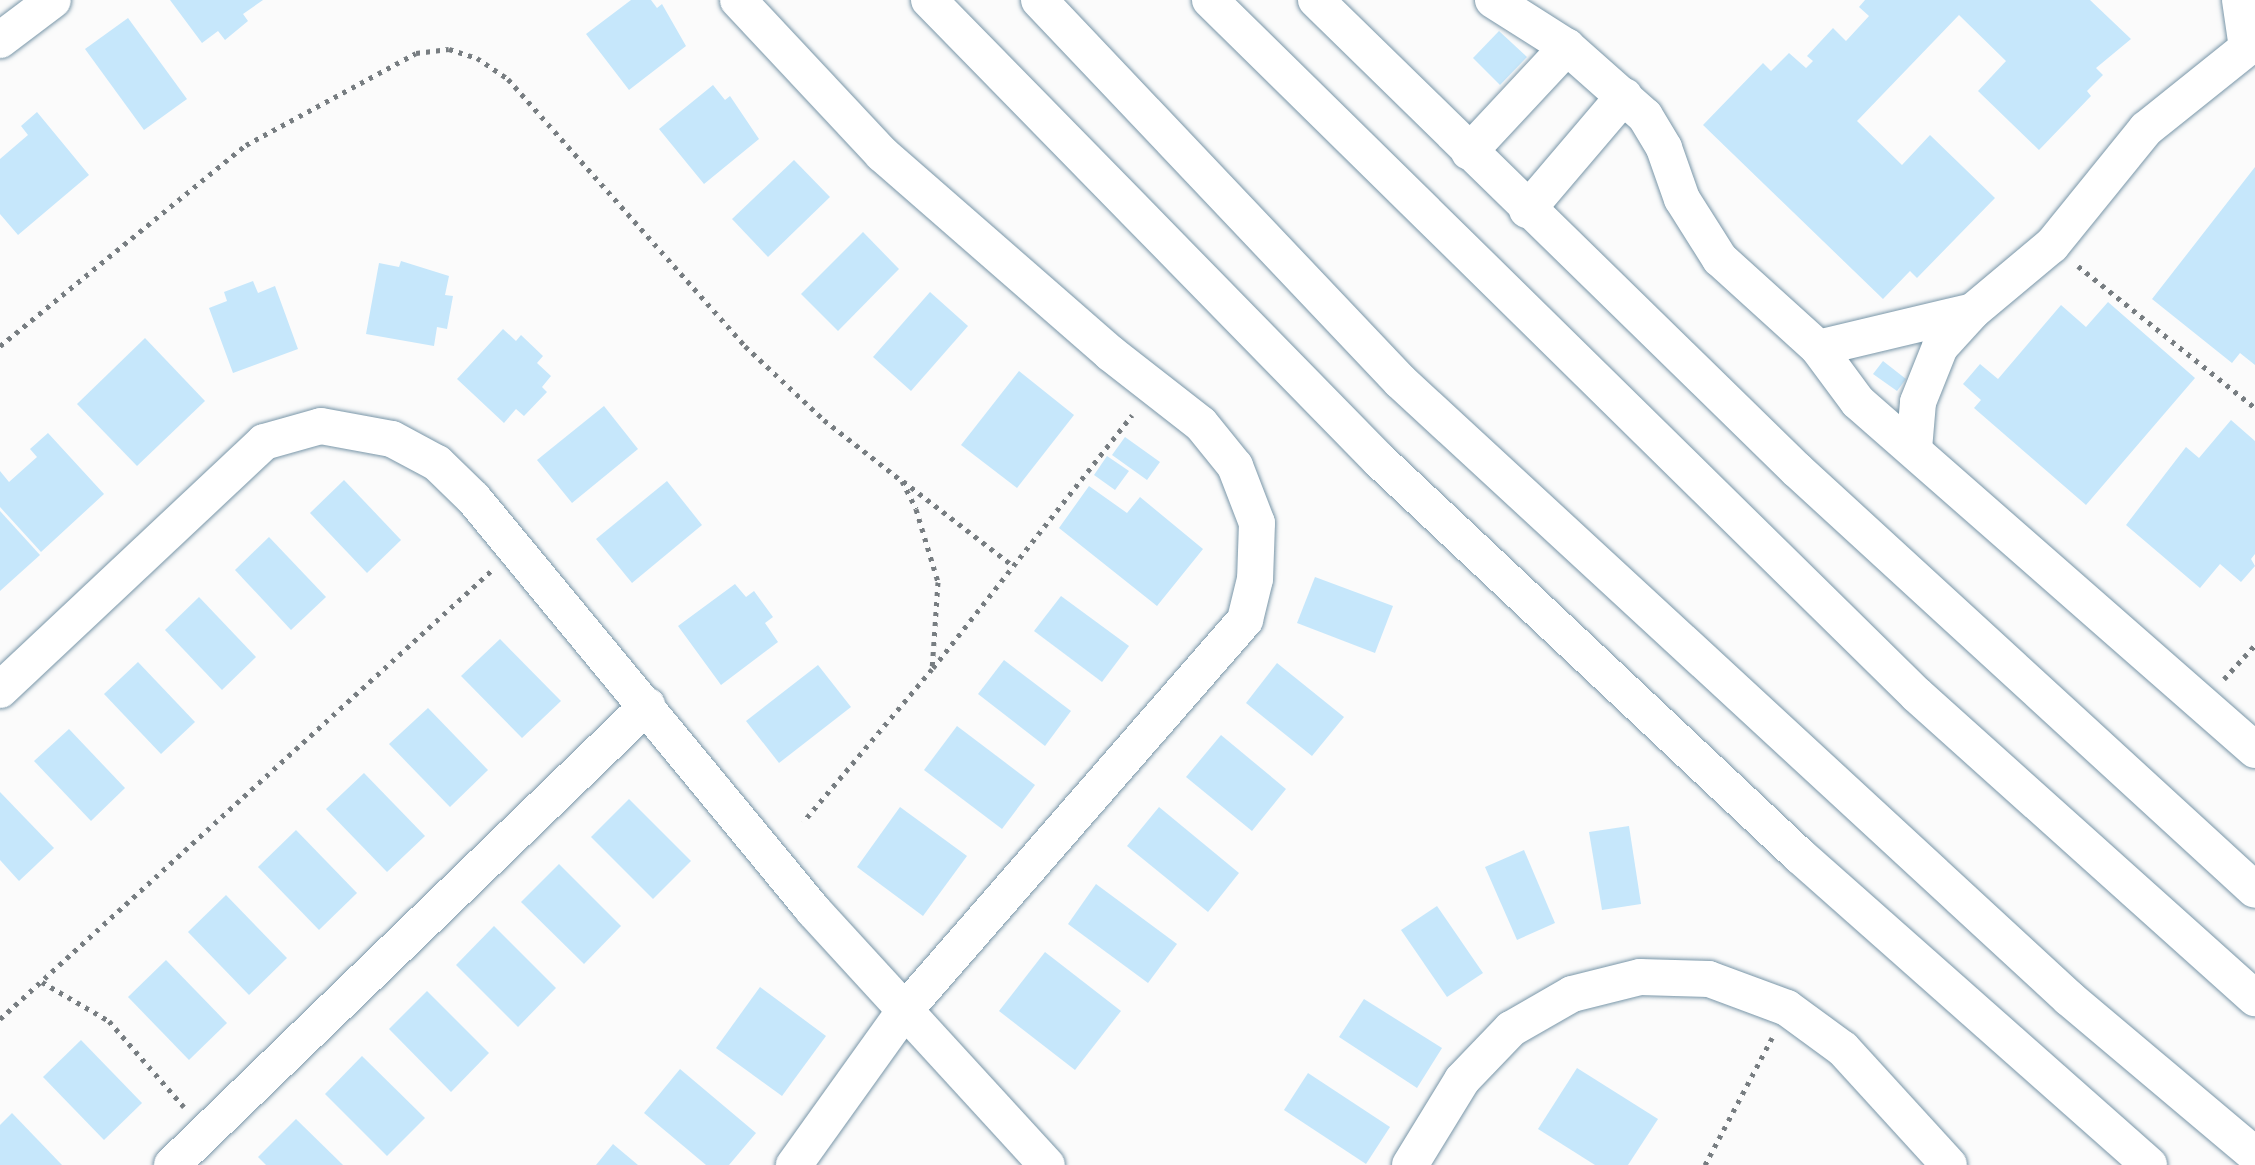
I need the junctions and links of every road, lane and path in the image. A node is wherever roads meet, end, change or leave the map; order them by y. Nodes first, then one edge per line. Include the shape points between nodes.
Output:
1 (53, 0) edge
2 (738, 0) edge
3 (929, 0) edge
4 (1039, 0) edge
5 (1210, 0) edge
6 (1316, 0) edge
7 (1493, 0) edge
8 (2240, 0) edge
9 (0, 40) edge
10 (1567, 47) junction
11 (1624, 96) junction
12 (1469, 152) junction
13 (1527, 210) junction
14 (2052, 245) junction
15 (1973, 311) junction
16 (0, 346) edge
17 (1818, 348) junction
18 (1155, 386) junction
19 (2255, 408) edge
20 (1914, 449) junction
21 (902, 481) junction
22 (516, 548) junction
23 (1012, 565) junction
24 (2255, 645) edge
25 (932, 669) junction
26 (0, 690) edge
27 (2202, 704) junction
28 (647, 706) junction
29 (2255, 750) edge
30 (803, 822) dead end
31 (2255, 890) edge
32 (42, 982) junction
33 (2255, 998) edge
34 (1787, 1008) junction
35 (905, 1010) junction
36 (0, 1019) edge
37 (185, 1108) dead end
38 (2255, 1155) edge
39 (172, 1165) edge
40 (794, 1165) edge
41 (1047, 1165) edge
42 (1410, 1165) edge
43 (1705, 1165) edge
44 (1949, 1165) edge
45 (2149, 1165) edge

1 - 9 street
2 - 18 street via 882,154
3 - 45 street via 1379,460 1800,856
4 - 38 street via 1400,381 2070,999
5 - 33 street via 1917,695
6 - 12 street
7 - 10 street
8 - 14 street via 2247,48 2146,129
10 - 11 street
10 - 12 street
11 - 13 street
11 - 17 street via 1651,126 1682,199 1720,259
12 - 13 street
13 - 31 street via 1865,534
14 - 15 street
14 - 19 path
15 - 17 street
15 - 20 street via 1940,347 1918,402
16 - 21 path via 246,145 416,53 449,49 477,58 508,79 745,346 824,420
17 - 20 street via 1858,402
18 - 23 path
18 - 35 street via 1201,424 1235,466 1257,523 1255,579 1245,620
20 - 27 street
21 - 23 path
21 - 25 path via 931,547 938,582
22 - 26 street via 437,463 392,439 321,426 264,442
22 - 28 street
22 - 32 path
23 - 25 path
24 - 27 path
25 - 30 path
27 - 29 street
28 - 35 street via 813,910
28 - 39 street
32 - 36 path
32 - 37 path via 109,1021
34 - 42 street via 1709,979 1640,977 1572,994 1511,1029 1462,1080
34 - 43 path
34 - 44 street via 1843,1049
35 - 40 street
35 - 41 street

